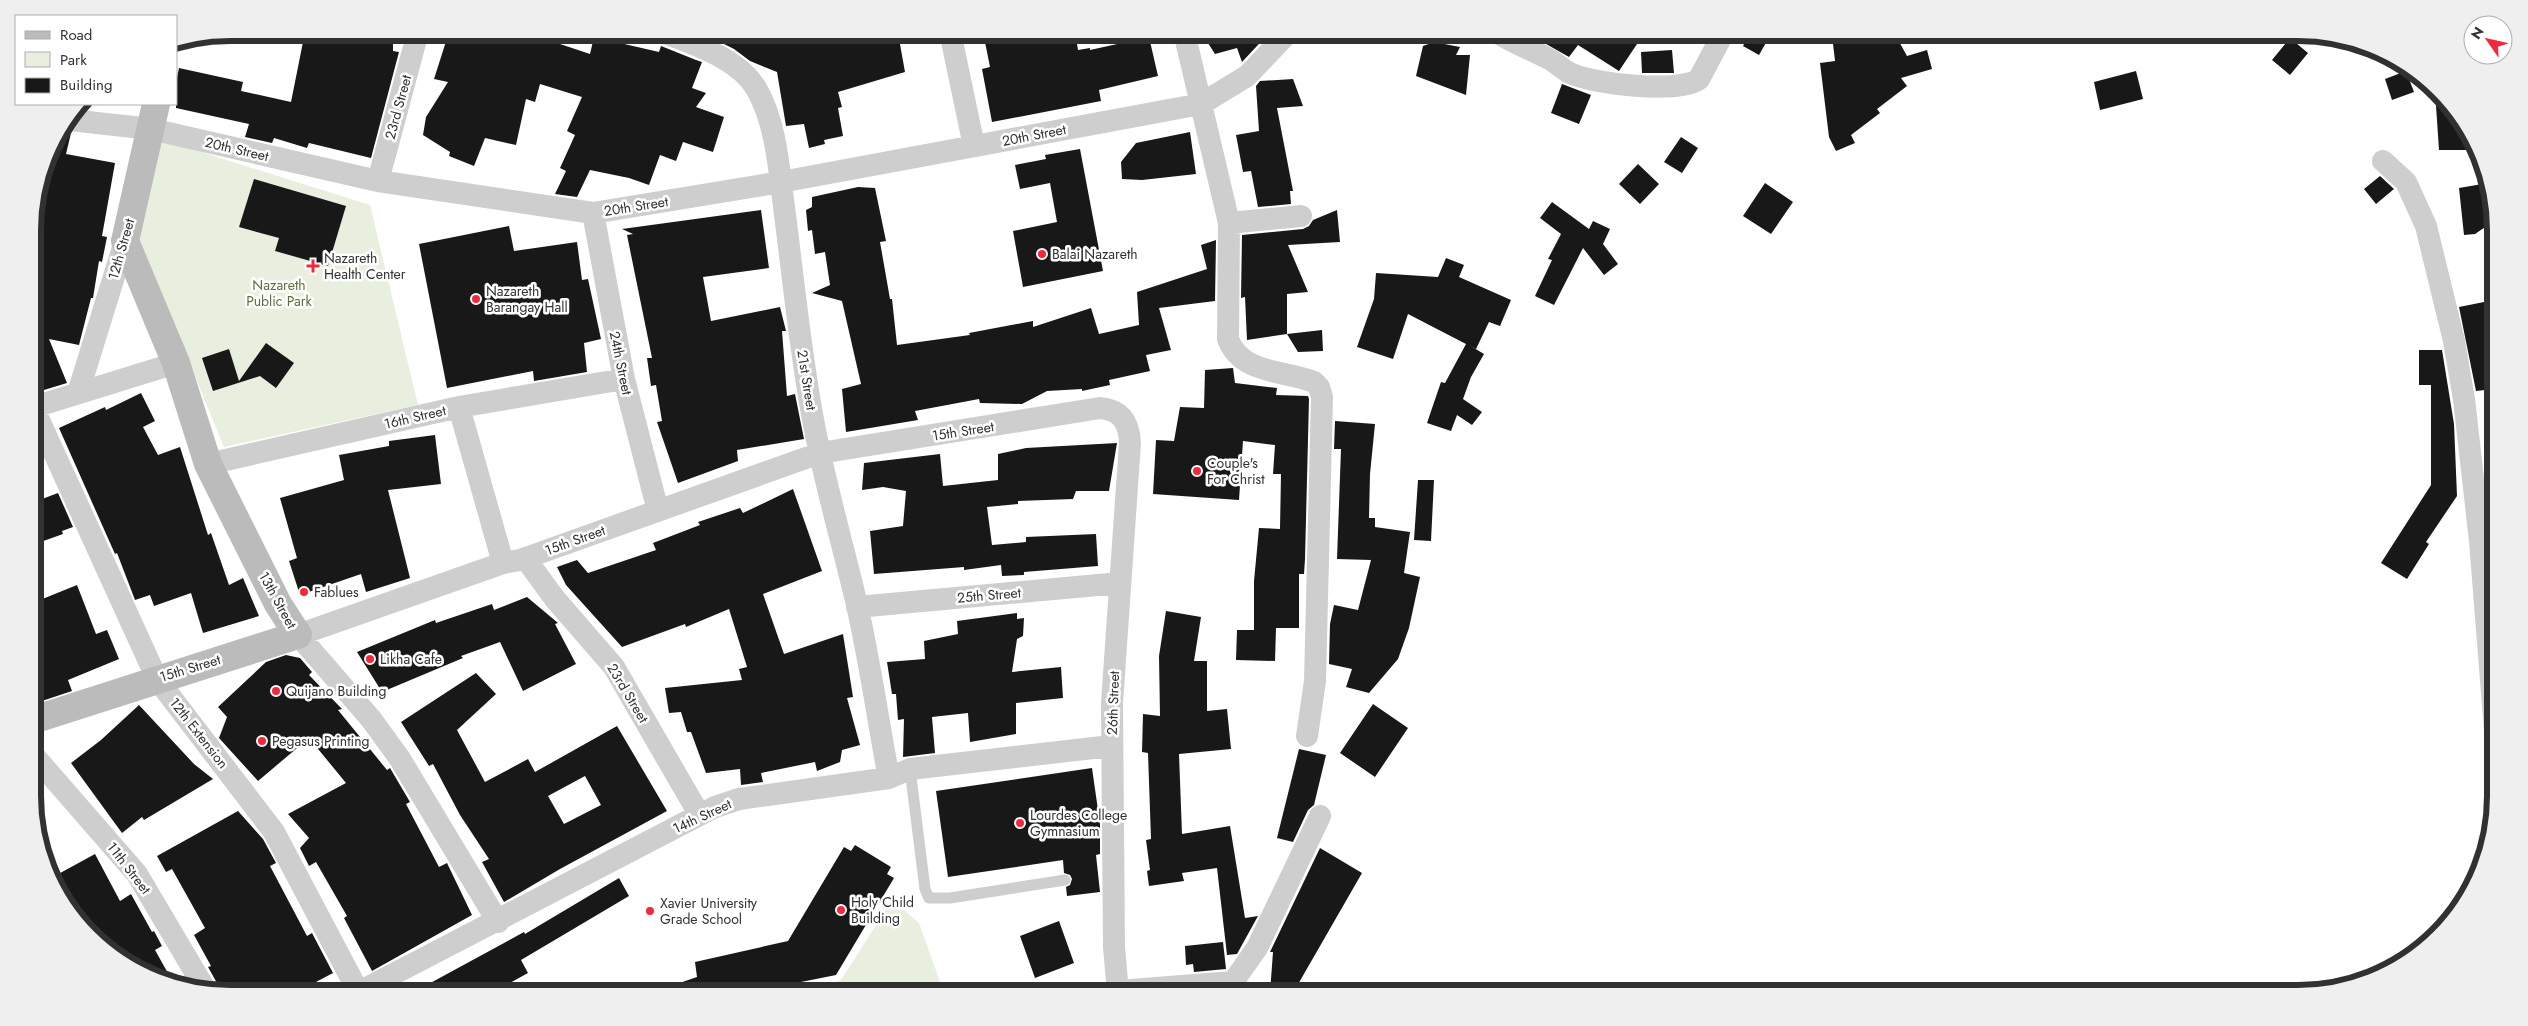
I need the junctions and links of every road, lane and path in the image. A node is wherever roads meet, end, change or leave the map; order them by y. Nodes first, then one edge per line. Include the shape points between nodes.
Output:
1 (416, 41) edge
2 (683, 41) edge
3 (952, 41) edge
4 (1186, 41) edge
5 (1280, 41) edge
6 (1514, 41) edge
7 (1719, 41) edge
8 (1202, 104) junction
9 (154, 116) edge
10 (77, 120) edge
11 (974, 146) junction
12 (2383, 161) dead end
13 (378, 181) junction
14 (781, 182) junction
15 (593, 213) junction
16 (1301, 216) dead end
17 (1229, 223) junction
18 (125, 241) junction
19 (176, 363) junction
20 (624, 379) junction
21 (78, 393) junction
22 (41, 406) edge
23 (459, 407) junction
24 (1122, 416) joint
25 (41, 424) edge
26 (820, 453) junction
27 (208, 464) junction
28 (658, 511) junction
29 (525, 558) junction
30 (503, 563) junction
31 (1120, 583) junction
32 (857, 607) junction
33 (2487, 630) edge
34 (298, 635) junction
35 (156, 679) junction
36 (41, 717) edge
37 (1307, 736) dead end
38 (1111, 746) junction
39 (41, 764) edge
40 (910, 769) junction
41 (889, 778) junction
42 (699, 814) junction
43 (1320, 816) dead end
44 (1065, 880) dead end
45 (498, 922) junction
46 (201, 982) edge
47 (354, 985) edge
48 (374, 985) edge
49 (1117, 985) edge
50 (1235, 985) edge

1 - 13 street, 23rd Street
2 - 14 street, 21st Street via 731,62 756,87 771,129
3 - 11 street
4 - 8 street
5 - 8 street via 1247,76
6 - 7 street via 1552,60 1571,74 1622,84 1670,87 1694,83 1699,79
8 - 11 street, 20th Street
8 - 17 street
9 - 10 street, 20th Street
9 - 13 street, 20th Street
9 - 18 street, 12th Street
11 - 14 street, 20th Street
12 - 33 street via 2406,182 2426,226 2454,341 2464,400
13 - 15 street, 20th Street
14 - 15 street, 20th Street
14 - 26 street, 21st Street via 808,390
15 - 20 street, 24th Street
16 - 17 street
17 - 37 street via 1228,338 1231,347 1244,362 1314,382 1322,396 1315,681
18 - 19 street, 13th Street
18 - 21 street, 12th Street
19 - 21 street
19 - 27 street, 13th Street
20 - 23 street, 16th Street
20 - 28 street, 24th Street
21 - 22 street
23 - 27 street, 16th Street
23 - 30 street
24 - 26 street, 15th Street via 1100,408
24 - 31 street, 26th Street via 1129,430 1130,443
25 - 35 street, 12th Extension
26 - 28 street, 15th Street
26 - 32 street, 21st Street
27 - 34 street, 13th Street via 278,604
28 - 29 street, 15th Street
29 - 30 street, 15th Street
29 - 42 street, 23rd Street via 555,599 614,667
30 - 34 street, 15th Street
31 - 32 street, 25th Street
31 - 38 street, 26th Street
32 - 41 street, 21st Street
34 - 35 street, 15th Street
34 - 45 street, 13th Street via 400,759
35 - 36 street, 15th Street
35 - 47 street, 12th Extension via 274,832
38 - 40 street, 14th Street
38 - 49 street, 26th Street via 1106,875
39 - 46 street, 11th Street via 137,874
40 - 41 street, 14th Street
40 - 44 lane via 924,889 929,898 950,898
41 - 42 street, 14th Street via 739,799
42 - 45 street, 14th Street
43 - 50 street via 1258,948
45 - 48 street, 14th Street

